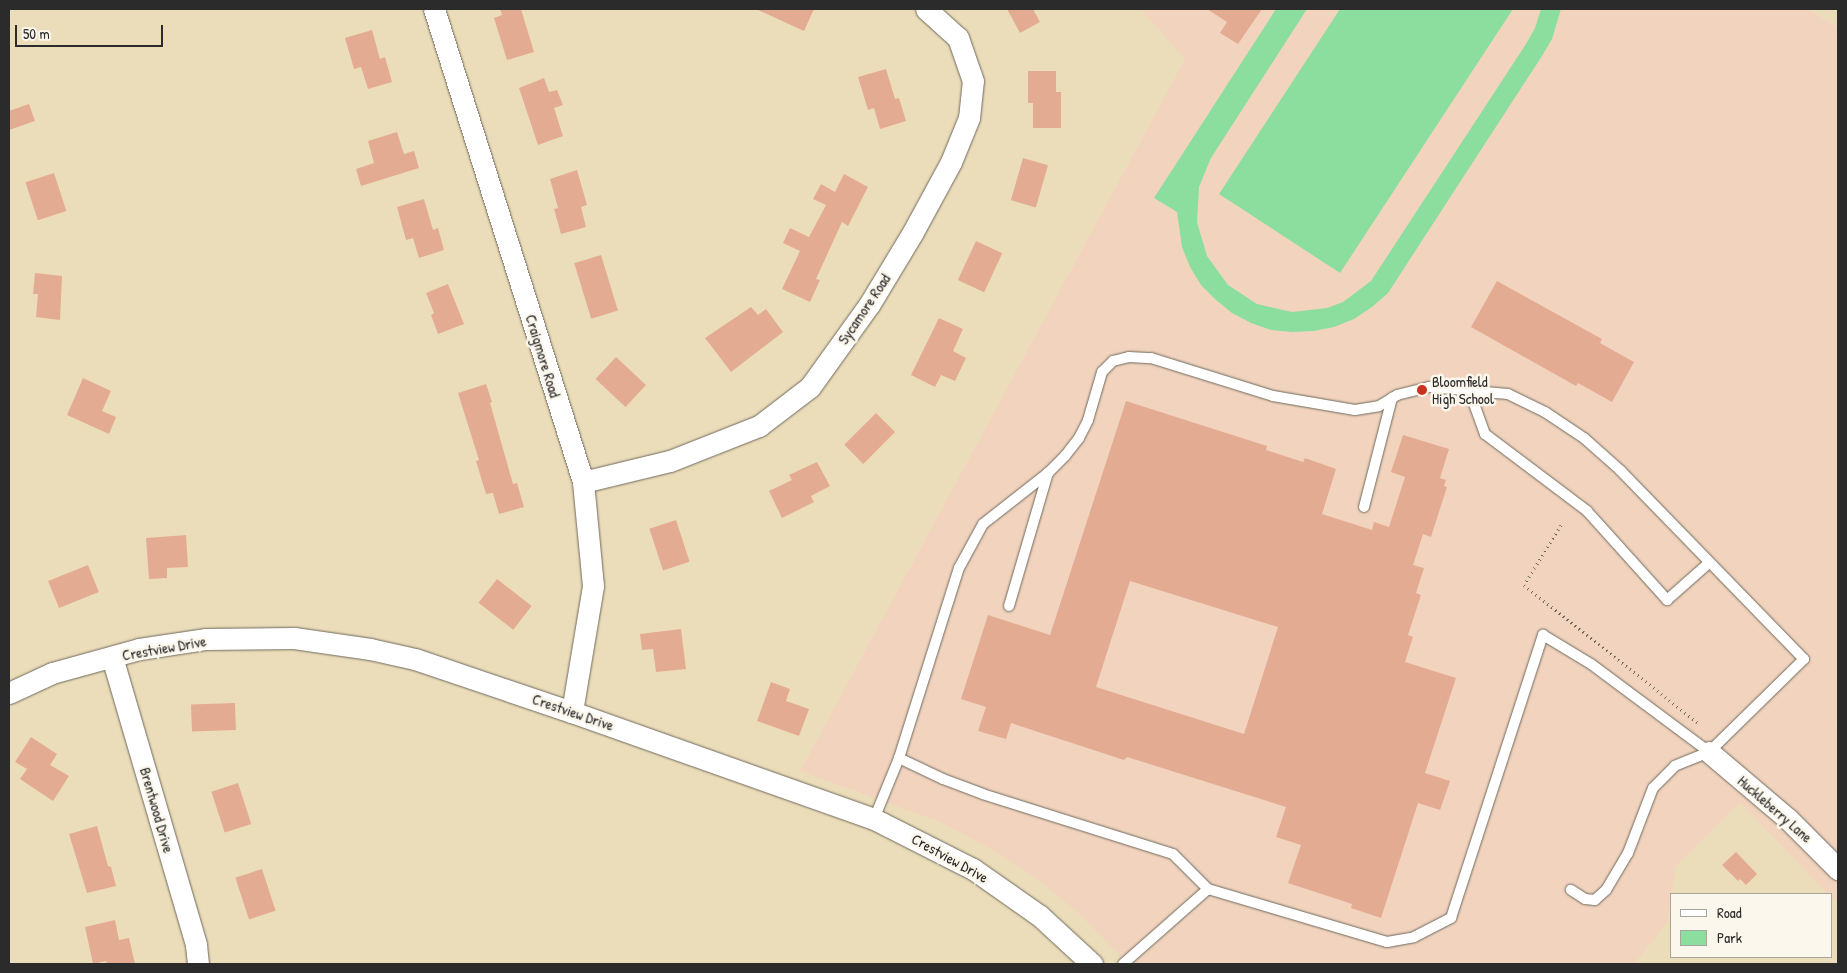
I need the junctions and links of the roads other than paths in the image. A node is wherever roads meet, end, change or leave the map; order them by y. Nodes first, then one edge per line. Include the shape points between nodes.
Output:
1 (434, 9) edge
2 (926, 9) edge
3 (1469, 390) junction
4 (1392, 398) junction
5 (1048, 473) junction
6 (583, 482) junction
7 (1364, 506) dead end
8 (1710, 562) junction
9 (1009, 606) dead end
10 (112, 657) junction
11 (9, 693) edge
12 (572, 712) junction
13 (1715, 746) junction
14 (899, 758) junction
15 (874, 820) junction
16 (1838, 869) edge
17 (1208, 890) junction
18 (1571, 890) dead end
19 (198, 964) edge
20 (1092, 964) edge
21 (1124, 964) edge

1 - 6 street, Craigmore Road
2 - 6 street, Sycamore Road via 958,38 973,81 969,118 951,162 913,232 869,305 810,387 759,426 670,461
3 - 4 lane via 1429,387
3 - 8 lane via 1508,394 1545,412 1584,438
3 - 8 lane via 1485,434 1587,511 1667,600
4 - 5 lane via 1379,406 1355,410 1273,396 1151,358 1120,359 1102,372 1088,420 1079,438
4 - 7 lane
5 - 9 lane
5 - 14 lane via 983,524 958,568
6 - 12 street, Craigmore Road via 593,586
8 - 13 lane via 1804,659
10 - 11 street, Crestview Drive via 52,673
10 - 12 street, Crestview Drive via 139,649 206,639 254,637 324,641 415,659
10 - 19 street, Brentwood Drive via 196,945
12 - 15 street, Crestview Drive
13 - 16 street, Huckleberry Lane
13 - 17 lane via 1543,635 1452,918 1414,937 1387,942
13 - 18 lane via 1675,766 1653,788 1628,853 1606,890 1595,900 1585,899
14 - 15 lane
14 - 17 lane via 983,794 1174,854
15 - 20 street, Crestview Drive via 973,868 1040,916
17 - 21 lane

